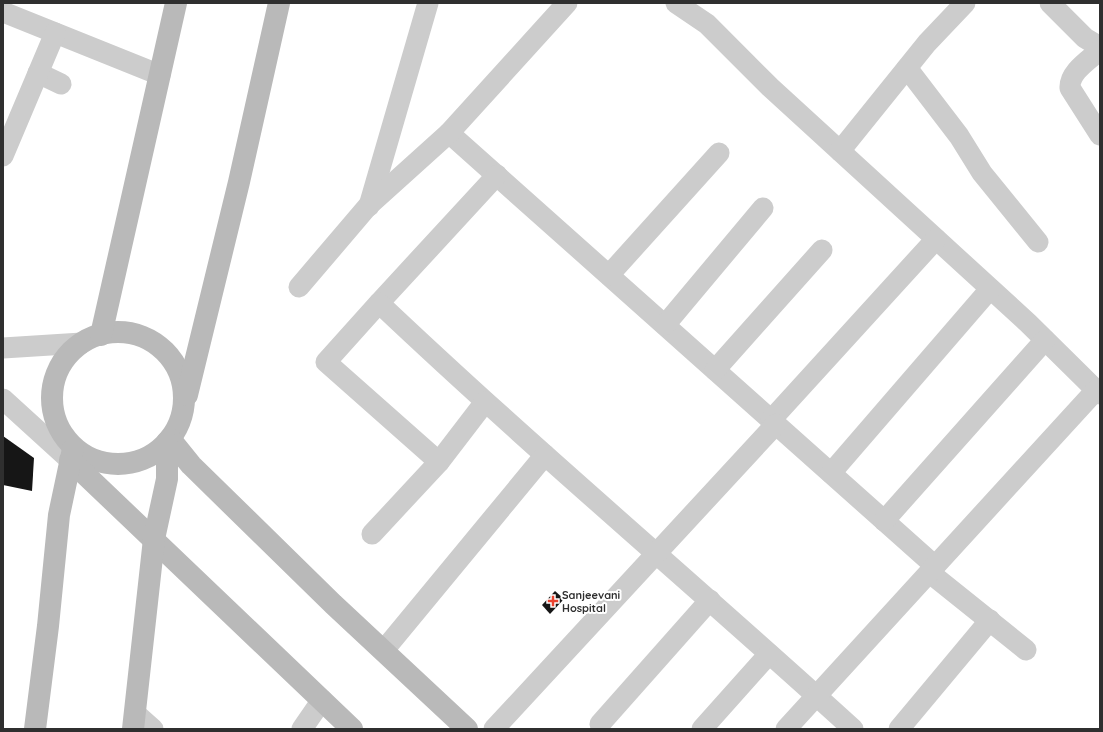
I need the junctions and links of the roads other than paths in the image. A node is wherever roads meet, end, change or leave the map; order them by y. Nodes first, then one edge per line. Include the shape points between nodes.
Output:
1 (176, 3) edge
2 (279, 3) edge
3 (428, 3) edge
4 (567, 3) edge
5 (676, 3) edge
6 (965, 3) edge
7 (1050, 3) edge
8 (3, 12) edge
9 (55, 33) junction
10 (1100, 49) edge
11 (907, 68) junction
12 (38, 73) junction
13 (160, 75) junction
14 (61, 84) dead end
15 (449, 133) junction
16 (1100, 135) edge
17 (840, 151) junction
18 (719, 153) dead end
19 (3, 156) edge
20 (497, 175) junction
21 (368, 206) junction
22 (763, 208) dead end
23 (936, 239) junction
24 (1038, 242) dead end
25 (822, 250) dead end
26 (608, 275) junction
27 (299, 287) dead end
28 (990, 289) junction
29 (379, 303) junction
30 (665, 325) junction
31 (92, 339) junction
32 (1045, 340) junction
33 (3, 348) edge
34 (715, 370) junction
35 (1098, 392) edge
36 (3, 399) edge
37 (484, 402) junction
38 (185, 404) junction
39 (774, 422) junction
40 (169, 441) junction
41 (72, 453) junction
42 (545, 455) junction
43 (439, 462) junction
44 (831, 473) junction
45 (884, 521) junction
46 (372, 534) dead end
47 (154, 539) junction
48 (658, 553) junction
49 (933, 570) junction
50 (710, 600) junction
51 (990, 620) junction
52 (384, 650) junction
53 (1026, 650) dead end
54 (769, 654) junction
55 (816, 696) junction
56 (322, 700) junction
57 (134, 721) edge
58 (600, 724) dead end
59 (35, 729) edge
60 (153, 729) edge
61 (302, 729) edge
62 (352, 729) edge
63 (467, 729) edge
64 (494, 729) edge
65 (702, 729) edge
66 (786, 729) edge
67 (853, 729) edge
68 (900, 729) edge

1 - 13 street
2 - 38 street
3 - 21 street
4 - 15 street
5 - 17 street via 707,24 770,87
6 - 11 street
7 - 10 street via 1085,38
8 - 9 street
9 - 12 street
9 - 13 street
10 - 16 street via 1073,74 1070,82 1070,88
11 - 17 street
11 - 24 street via 959,136 982,173
12 - 14 street
12 - 19 street
13 - 31 street
15 - 20 street
15 - 21 street
17 - 23 street
18 - 26 street
20 - 26 street
20 - 29 street
21 - 27 street
22 - 30 street
23 - 28 street
23 - 39 street
25 - 34 street
26 - 30 street
28 - 32 street
28 - 44 street
29 - 37 street
29 - 43 street via 326,362
30 - 34 street
31 - 33 street
31 - 38 street via 120,332 133,334 157,344 171,358 179,372
31 - 41 street via 65,359 54,380 52,404 59,427
32 - 35 street
32 - 45 street
34 - 39 street
35 - 49 street
36 - 41 street
37 - 42 street
37 - 43 street
38 - 40 street via 181,421
39 - 44 street
39 - 48 street
40 - 41 street via 145,459 125,464 104,463
40 - 47 street via 167,478
40 - 52 street via 333,604
41 - 47 street
41 - 59 street via 59,515
42 - 48 street
42 - 52 street
43 - 46 street
44 - 45 street
45 - 49 street
47 - 56 street
47 - 57 street
48 - 50 street
48 - 64 street
49 - 51 street
49 - 55 street
50 - 54 street
50 - 58 street
51 - 53 street
51 - 68 street
52 - 63 street
54 - 55 street
54 - 65 street
55 - 66 street
55 - 67 street
56 - 61 street
56 - 62 street
57 - 60 street

